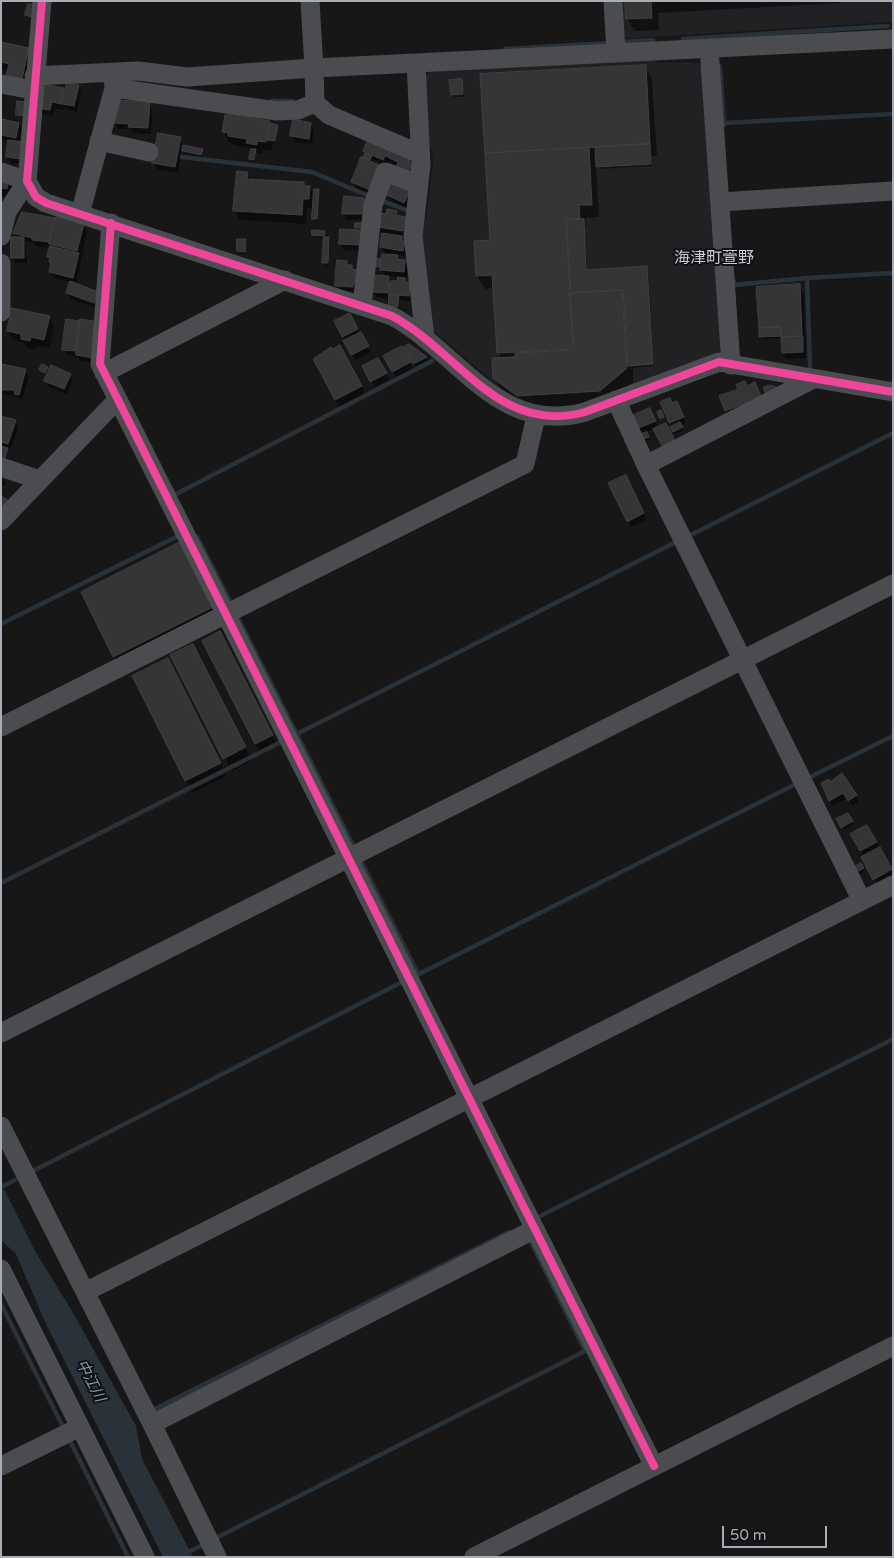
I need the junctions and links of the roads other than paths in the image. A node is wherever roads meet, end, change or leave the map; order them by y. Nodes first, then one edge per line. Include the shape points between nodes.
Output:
1 (42, 1) edge
2 (310, 1) edge
3 (613, 1) edge
4 (893, 39) edge
5 (709, 48) junction
6 (616, 52) junction
7 (416, 63) junction
8 (314, 68) junction
9 (113, 80) junction
10 (34, 83) junction
11 (1, 84) edge
12 (314, 104) junction
13 (100, 141) junction
14 (149, 152) dead end
15 (420, 154) junction
16 (1, 172) edge
17 (27, 180) junction
18 (418, 184) junction
19 (893, 191) edge
20 (720, 202) junction
21 (80, 214) junction
22 (111, 223) junction
23 (1, 236) edge
24 (1, 263) edge
25 (285, 280) junction
26 (362, 305) junction
27 (1, 312) edge
28 (425, 338) junction
29 (731, 364) junction
30 (104, 373) junction
31 (813, 379) junction
32 (893, 392) edge
33 (117, 400) junction
34 (616, 400) junction
35 (536, 416) junction
36 (646, 465) junction
37 (1, 467) edge
38 (40, 480) junction
39 (1, 521) edge
40 (893, 584) edge
41 (225, 614) junction
42 (742, 660) junction
43 (1, 727) edge
44 (347, 859) junction
45 (893, 885) edge
46 (862, 901) junction
47 (1, 1033) edge
48 (470, 1099) junction
49 (1, 1126) edge
50 (535, 1230) junction
51 (1, 1269) edge
52 (84, 1292) junction
53 (893, 1346) edge
54 (152, 1424) junction
55 (80, 1427) junction
56 (1, 1466) edge
57 (654, 1466) junction
58 (145, 1557) edge
59 (217, 1557) edge
60 (474, 1557) edge

1 - 10 street
2 - 8 street
3 - 6 street
4 - 5 street
5 - 6 street
5 - 20 street
6 - 7 street
7 - 8 street
7 - 15 street
8 - 9 street via 188,77 138,71
8 - 12 street
9 - 10 street
9 - 12 street via 277,111 298,110
9 - 13 street
10 - 11 street
10 - 17 street
12 - 15 street via 328,115
13 - 14 street
13 - 21 street
15 - 18 street
16 - 17 street
17 - 21 street via 36,197
17 - 23 street via 7,212
18 - 26 street via 385,172 373,205
18 - 28 street via 413,236
19 - 20 street
20 - 29 street
21 - 22 street
22 - 25 street
22 - 30 street via 100,364
24 - 27 street
25 - 26 street
25 - 30 street
26 - 28 street via 392,316
28 - 35 street via 502,402
29 - 31 street
29 - 34 street via 719,362
30 - 33 street
31 - 32 street
31 - 36 street
33 - 38 street
33 - 41 street
34 - 35 street via 568,417
34 - 36 street
35 - 41 street via 525,464
36 - 42 street
37 - 38 street
38 - 39 street
40 - 42 street
41 - 43 street
41 - 44 street
42 - 44 street
42 - 46 street
44 - 47 street
44 - 48 street
45 - 46 street
46 - 48 street
48 - 50 street
48 - 52 street
49 - 52 street
50 - 54 street
50 - 57 street
51 - 55 street
52 - 54 street
53 - 57 street
54 - 59 street
55 - 56 street
55 - 58 street
57 - 60 street

